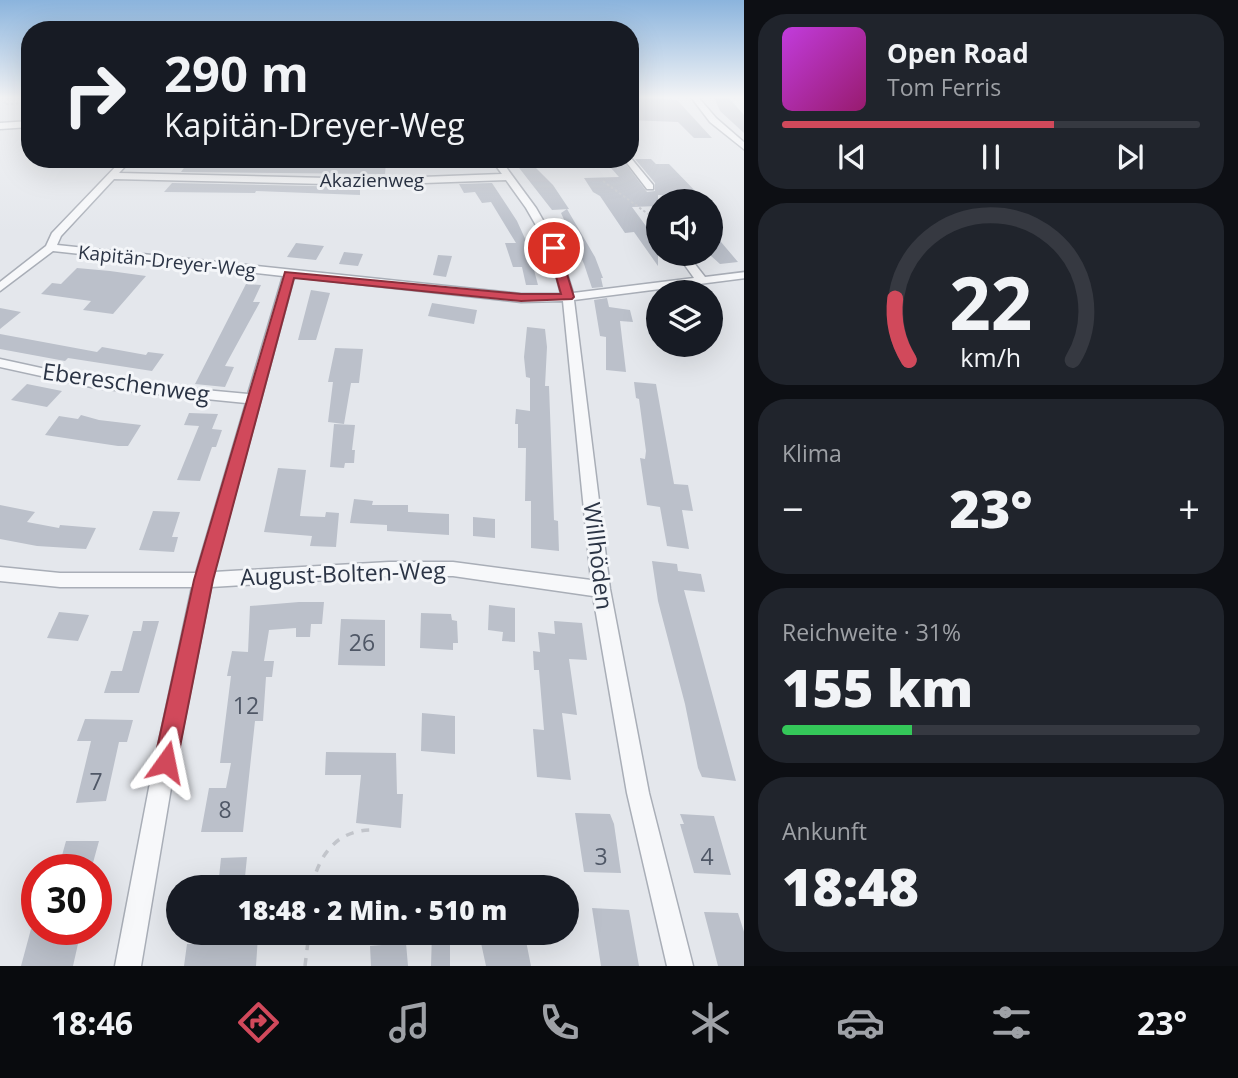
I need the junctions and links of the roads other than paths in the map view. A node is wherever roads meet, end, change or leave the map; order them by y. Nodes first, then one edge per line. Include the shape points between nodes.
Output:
1 (120, 168) edge
2 (500, 168) edge
3 (635, 168) edge
4 (113, 176) junction
5 (506, 177) junction
6 (650, 187) dead end
7 (51, 248) junction
8 (691, 266) edge
9 (289, 274) junction
10 (744, 275) edge
11 (701, 279) junction
12 (0, 288) edge
13 (568, 297) junction
14 (0, 363) edge
15 (253, 399) junction
16 (0, 574) edge
17 (204, 580) junction
18 (601, 589) junction
19 (128, 966) edge
20 (680, 966) edge

1 - 4 street
2 - 5 street, Willhöden
3 - 6 street
4 - 5 street, Akazienweg via 369,181
4 - 7 street via 56,235
5 - 13 street, Willhöden via 554,248
7 - 9 street, Kapitän-Dreyer-Weg
7 - 12 street
8 - 11 street
9 - 13 street, Kapitän-Dreyer-Weg via 521,298
9 - 15 street
10 - 11 street, Kapitän-Dreyer-Weg
11 - 13 street, Kapitän-Dreyer-Weg
13 - 18 street, Willhöden
14 - 15 street, Ebereschenweg via 96,384
15 - 17 street
16 - 17 street, August-Bolten-Weg via 60,580
17 - 18 street, August-Bolten-Weg via 453,569
17 - 19 street
18 - 20 street, Willhöden via 638,793

